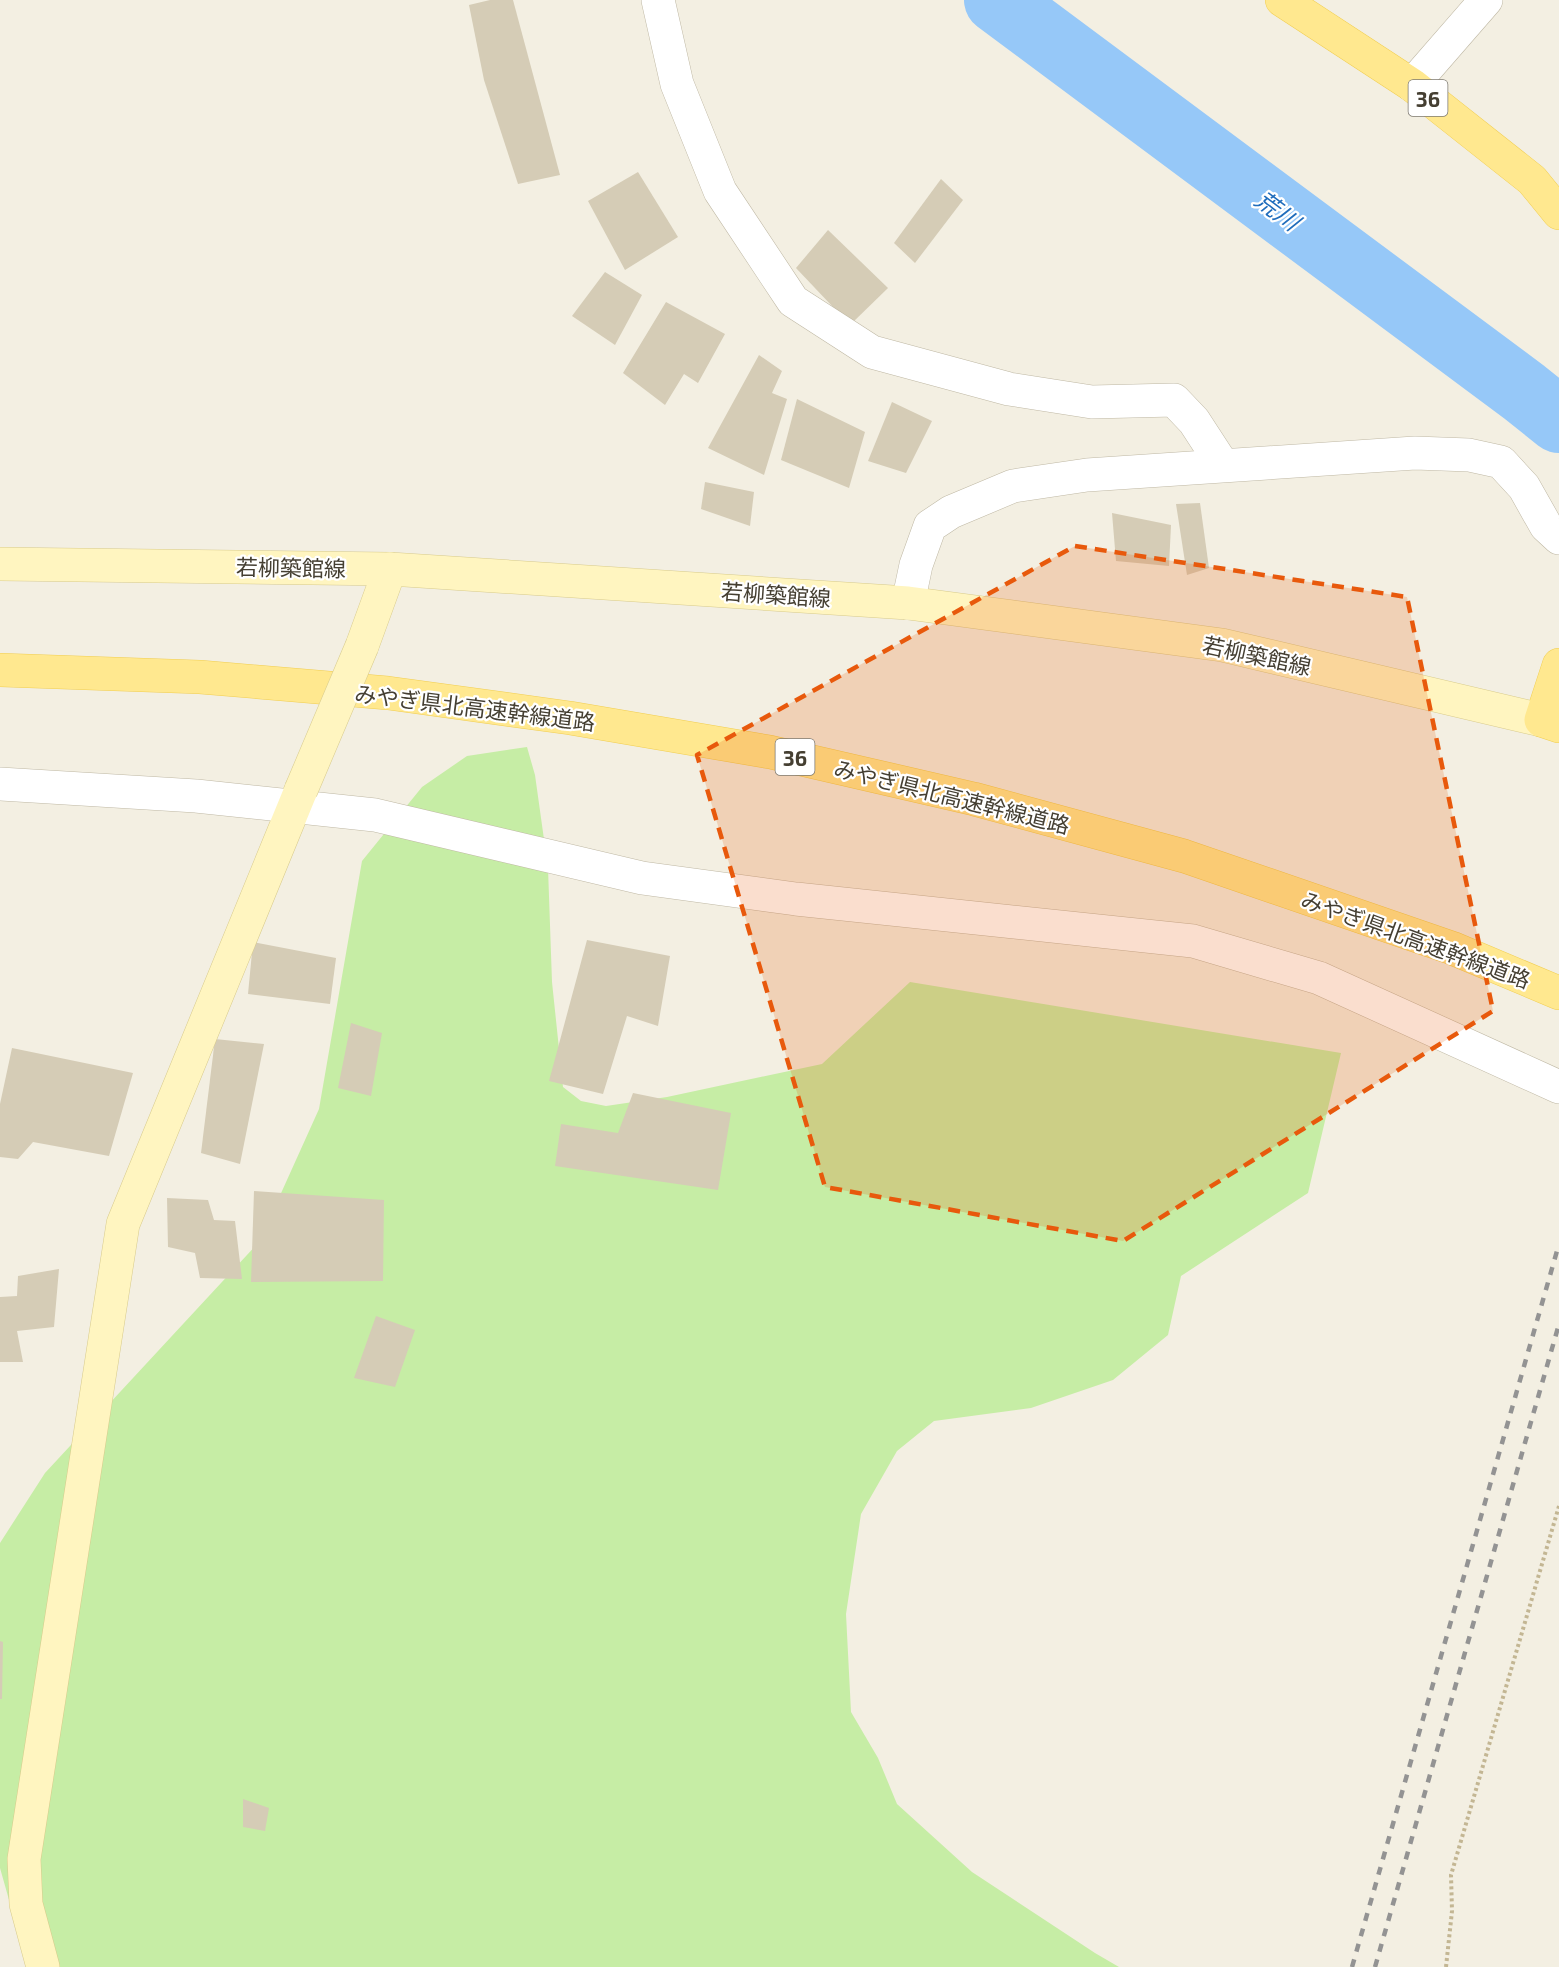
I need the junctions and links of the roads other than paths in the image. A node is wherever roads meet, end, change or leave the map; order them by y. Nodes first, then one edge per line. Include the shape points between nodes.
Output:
1 (658, 0) edge
2 (1282, 0) edge
3 (1486, 0) edge
4 (1412, 85) junction
5 (1559, 213) edge
6 (1222, 464) junction
7 (1559, 538) edge
8 (0, 564) edge
9 (390, 569) junction
10 (908, 603) junction
11 (1559, 665) edge
12 (0, 670) edge
13 (1550, 723) edge
14 (0, 784) edge
15 (298, 798) junction
16 (1559, 993) edge
17 (1559, 1087) edge
18 (43, 1967) edge

1 - 6 street via 677,84 720,191 793,301 872,352 1009,389 1092,402 1174,400 1194,421
2 - 4 main road, 36
3 - 4 street
4 - 5 main road, 36 via 1532,180
6 - 7 street via 1415,453 1469,455 1501,462 1524,487 1546,526
6 - 10 street via 1087,475 1013,486 951,512 930,526
8 - 9 main road, 若柳築館線
9 - 10 main road, 若柳築館線
9 - 15 main road, bridge
10 - 13 main road, 若柳築館線 via 1222,645
11 - 13 main road
12 - 16 main road, みやぎ県北高速幹線道路 / 36 via 200,677 388,693 570,718 770,752 974,799 1184,856 1452,948
14 - 15 street
15 - 17 street via 642,878 796,899 1193,941 1319,978
15 - 18 main road via 123,1224 24,1859 26,1904

